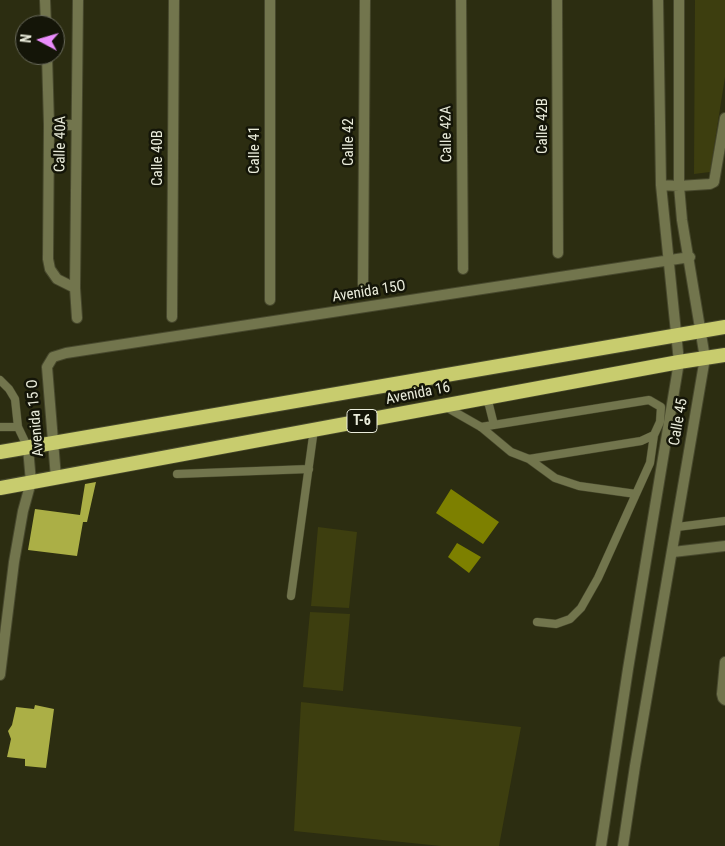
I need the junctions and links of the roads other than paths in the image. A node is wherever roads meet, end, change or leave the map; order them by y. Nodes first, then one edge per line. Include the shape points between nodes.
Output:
1 (45, 0) edge
2 (78, 0) edge
3 (174, 0) edge
4 (270, 0) edge
5 (365, 0) edge
6 (461, 0) edge
7 (557, 0) edge
8 (658, 0) edge
9 (679, 0) edge
10 (46, 15) edge
11 (47, 65) edge
12 (725, 118) edge
13 (49, 125) junction
14 (76, 125) junction
15 (661, 185) junction
16 (679, 186) junction
17 (558, 252) dead end
18 (690, 257) junction
19 (668, 260) junction
20 (463, 269) dead end
21 (363, 284) dead end
22 (75, 288) junction
23 (270, 300) dead end
24 (172, 317) dead end
25 (77, 318) dead end
26 (725, 326) edge
27 (702, 330) junction
28 (677, 334) junction
29 (725, 355) edge
30 (53, 357) joint
31 (705, 358) junction
32 (679, 362) junction
33 (0, 380) edge
34 (484, 398) junction
35 (444, 406) junction
36 (494, 425) junction
37 (18, 427) junction
38 (481, 427) junction
39 (0, 428) edge
40 (314, 429) junction
41 (654, 435) junction
42 (53, 444) junction
43 (28, 448) junction
44 (0, 452) edge
45 (529, 459) junction
46 (309, 469) junction
47 (177, 474) dead end
48 (56, 478) junction
49 (31, 482) junction
50 (0, 488) edge
51 (636, 494) junction
52 (725, 521) edge
53 (677, 527) junction
54 (725, 546) edge
55 (673, 552) junction
56 (291, 596) dead end
57 (537, 622) dead end
58 (2, 646) edge
59 (725, 662) edge
60 (0, 675) edge
61 (725, 700) edge
62 (601, 846) edge
63 (623, 846) edge

1 - 10 street
2 - 14 street, Calle 40A
3 - 24 street, Calle 40B
4 - 23 street, Calle 41
5 - 21 street, Calle 42
6 - 20 street, Calle 42A
7 - 17 street, Calle 42B
8 - 15 street, Calle 45
9 - 16 street, Calle 45
11 - 13 street, Calle 40A
12 - 16 street via 714,182
13 - 14 street
13 - 22 street, Calle 40A via 48,258 57,279
14 - 22 street, Calle 40A
15 - 16 street
15 - 19 street, Calle 45
16 - 18 street, Calle 45
18 - 19 street, Avenida 15O
18 - 27 street, Calle 45
19 - 28 street, Calle 45
19 - 30 street, Avenida 15O
22 - 25 street, Calle 40A
26 - 27 highway, Avenida 16 / T-6
27 - 28 highway, Avenida 16 / T-6
27 - 31 street, Calle 45
28 - 32 street, Calle 45
28 - 42 highway, Avenida 16 / T-6
29 - 31 highway, Avenida 16 / T-6
30 - 42 street, Avenida 15 O via 47,367
31 - 32 highway, Avenida 16 / T-6
31 - 53 street, Calle 45
32 - 34 highway, Avenida 16 / T-6
32 - 62 street, Calle 45
33 - 37 lane via 15,400
34 - 35 highway, Avenida 16 / T-6
34 - 36 lane
35 - 38 lane
35 - 40 highway, Avenida 16 / T-6
36 - 38 lane
36 - 41 lane via 649,400 661,407 660,422
37 - 39 lane
37 - 43 lane
38 - 45 lane via 511,452
40 - 46 lane
40 - 48 highway, Avenida 16 / T-6
41 - 45 lane via 640,441
41 - 51 lane via 650,463
42 - 43 highway, Avenida 16 / T-6
42 - 48 street, Avenida 15 O
43 - 44 highway, Avenida 16 / T-6
43 - 49 street
45 - 51 lane via 555,478 579,486
46 - 47 lane
46 - 56 lane
48 - 49 highway, Avenida 16 / T-6
49 - 50 highway, Avenida 16 / T-6
49 - 58 street via 23,511
51 - 57 lane via 581,608 563,622
52 - 53 lane
53 - 55 street, Calle 45
54 - 55 street
55 - 63 street, Calle 45
58 - 60 street
59 - 61 street via 722,694

